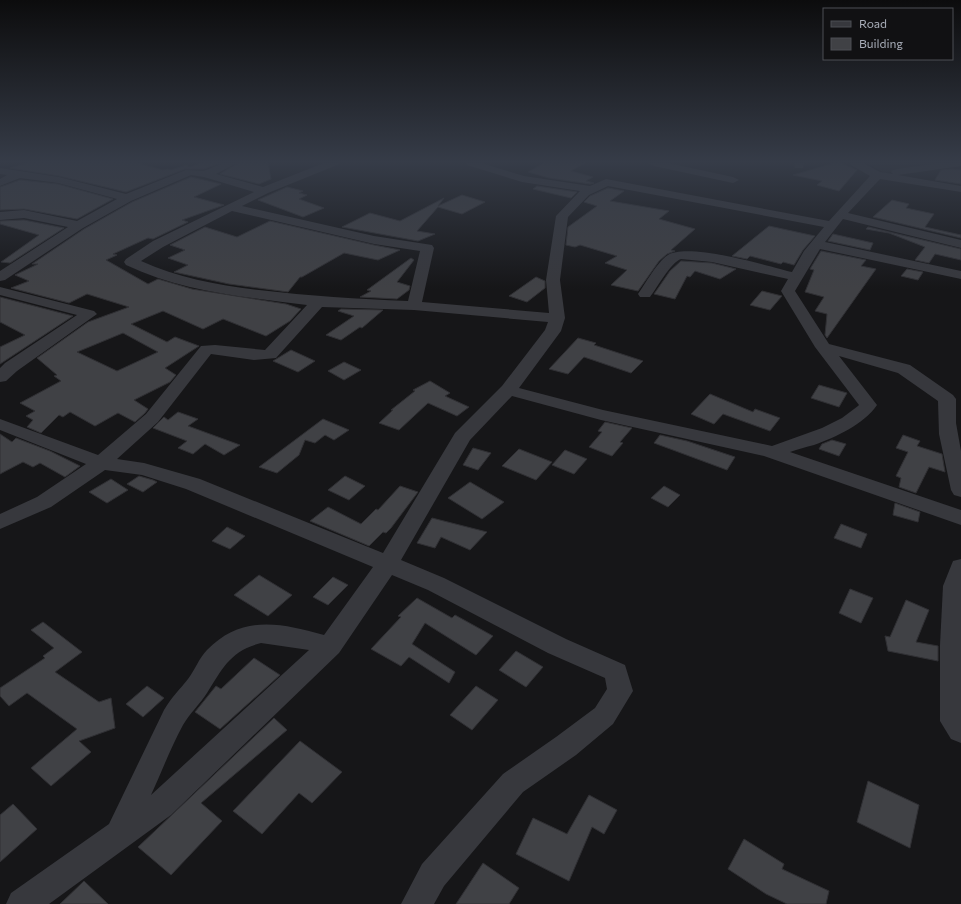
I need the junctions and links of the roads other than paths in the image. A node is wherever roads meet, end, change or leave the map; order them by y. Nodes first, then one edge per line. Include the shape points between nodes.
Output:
1 (114, 205) edge
2 (238, 205) edge
3 (573, 205) edge
4 (746, 205) edge
5 (849, 205) edge
6 (233, 208) junction
7 (0, 216) edge
8 (836, 220) junction
9 (79, 225) junction
10 (816, 244) junction
11 (961, 244) edge
12 (961, 275) edge
13 (0, 277) edge
14 (795, 277) junction
15 (0, 291) edge
16 (645, 294) dead end
17 (318, 302) junction
18 (414, 306) junction
19 (557, 318) junction
20 (823, 347) junction
21 (0, 377) edge
22 (508, 390) junction
23 (954, 423) edge
24 (0, 424) edge
25 (775, 453) junction
26 (101, 462) junction
27 (961, 490) edge
28 (961, 518) edge
29 (0, 522) edge
30 (387, 565) junction
31 (961, 567) edge
32 (330, 646) junction
33 (961, 730) edge
34 (121, 832) junction
35 (22, 904) edge
36 (417, 904) edge

1 - 9 street
2 - 6 street
3 - 19 street via 562,216 553,280
4 - 8 street
5 - 8 street
6 - 17 street via 158,244 131,262 148,271 199,284
6 - 18 street via 374,240 427,248
7 - 9 street via 24,214
8 - 10 street
8 - 11 street
9 - 13 street
10 - 12 street
10 - 14 street
14 - 16 street via 713,259 679,255 670,260
14 - 20 street via 788,290
15 - 21 street via 89,314
17 - 18 street
17 - 26 street via 270,355 259,356 207,349 152,418
18 - 19 street
19 - 22 street via 553,331
20 - 23 street via 904,369 947,399
20 - 25 street via 868,405 864,411 833,430 784,447
22 - 25 street via 601,415
22 - 30 street via 462,437
23 - 27 street via 949,444
24 - 26 street
25 - 28 street
26 - 29 street via 44,502
26 - 30 street via 144,469 193,484
30 - 32 street
30 - 36 street via 436,584 557,646 616,672 620,691 604,716 513,783 433,875
31 - 33 street via 954,586 952,645 953,720
32 - 34 street via 161,805
32 - 34 street via 262,633 237,639 215,658 173,718
34 - 35 street

